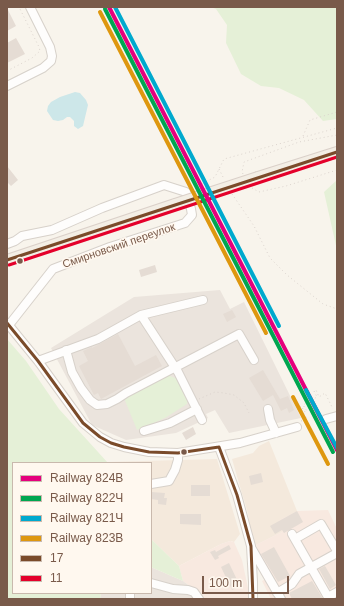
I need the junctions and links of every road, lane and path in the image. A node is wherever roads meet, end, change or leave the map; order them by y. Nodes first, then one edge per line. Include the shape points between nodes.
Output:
1 (19, 7) edge
2 (30, 7) edge
3 (7, 71) edge
4 (7, 86) edge
5 (337, 112) edge
6 (337, 128) edge
7 (303, 136) junction
8 (337, 152) edge
9 (219, 169) junction
10 (225, 182) dead end
11 (186, 192) junction
12 (232, 195) dead end
13 (7, 244) edge
14 (7, 260) edge
15 (203, 300) dead end
16 (337, 309) edge
17 (141, 315) junction
18 (8, 324) edge
19 (66, 350) junction
20 (254, 360) dead end
21 (38, 361) junction
22 (174, 367) junction
23 (195, 406) junction
24 (268, 410) dead end
25 (249, 413) dead end
26 (336, 414) edge
27 (326, 419) dead end
28 (202, 420) dead end
29 (298, 424) joint
30 (144, 432) dead end
31 (276, 433) junction
32 (219, 447) junction
33 (178, 453) junction
34 (152, 484) edge
35 (251, 546) junction
36 (337, 552) edge
37 (312, 567) junction
38 (152, 583) edge
39 (337, 592) edge
40 (279, 596) edge
41 (199, 599) edge
42 (253, 599) edge

1 - 3 path via 40,50 32,58
2 - 4 street via 50,47 51,61 43,68
5 - 7 path via 310,120
6 - 7 path
7 - 9 path via 224,159
8 - 14 main road, bridge
9 - 10 path
9 - 11 path via 215,177
11 - 13 street via 164,185 52,230 22,236
11 - 18 street, Смирновский переулок via 192,215 185,223 110,247 53,269
12 - 16 path via 254,226 270,258 323,304
15 - 17 street
17 - 19 street via 98,339
17 - 22 street
18 - 21 street
19 - 21 street
19 - 22 street via 81,388 97,405 118,399
20 - 22 street via 239,334
21 - 33 street via 83,423 100,437 138,451
22 - 23 street
23 - 25 path via 215,392 224,393 234,395 244,403
23 - 28 street
23 - 30 street via 170,423
24 - 31 street
26 - 27 street
26 - 29 path via 325,393 319,397 316,390 314,391 317,397 303,405 307,411 300,407 307,419
29 - 31 street
31 - 32 street
32 - 33 street
32 - 35 street via 237,495
33 - 34 street via 175,470 169,482
35 - 40 street
35 - 42 street
36 - 37 street
36 - 37 street via 321,524 294,536
37 - 39 street via 328,597
37 - 40 street via 299,574
38 - 41 street via 194,592

